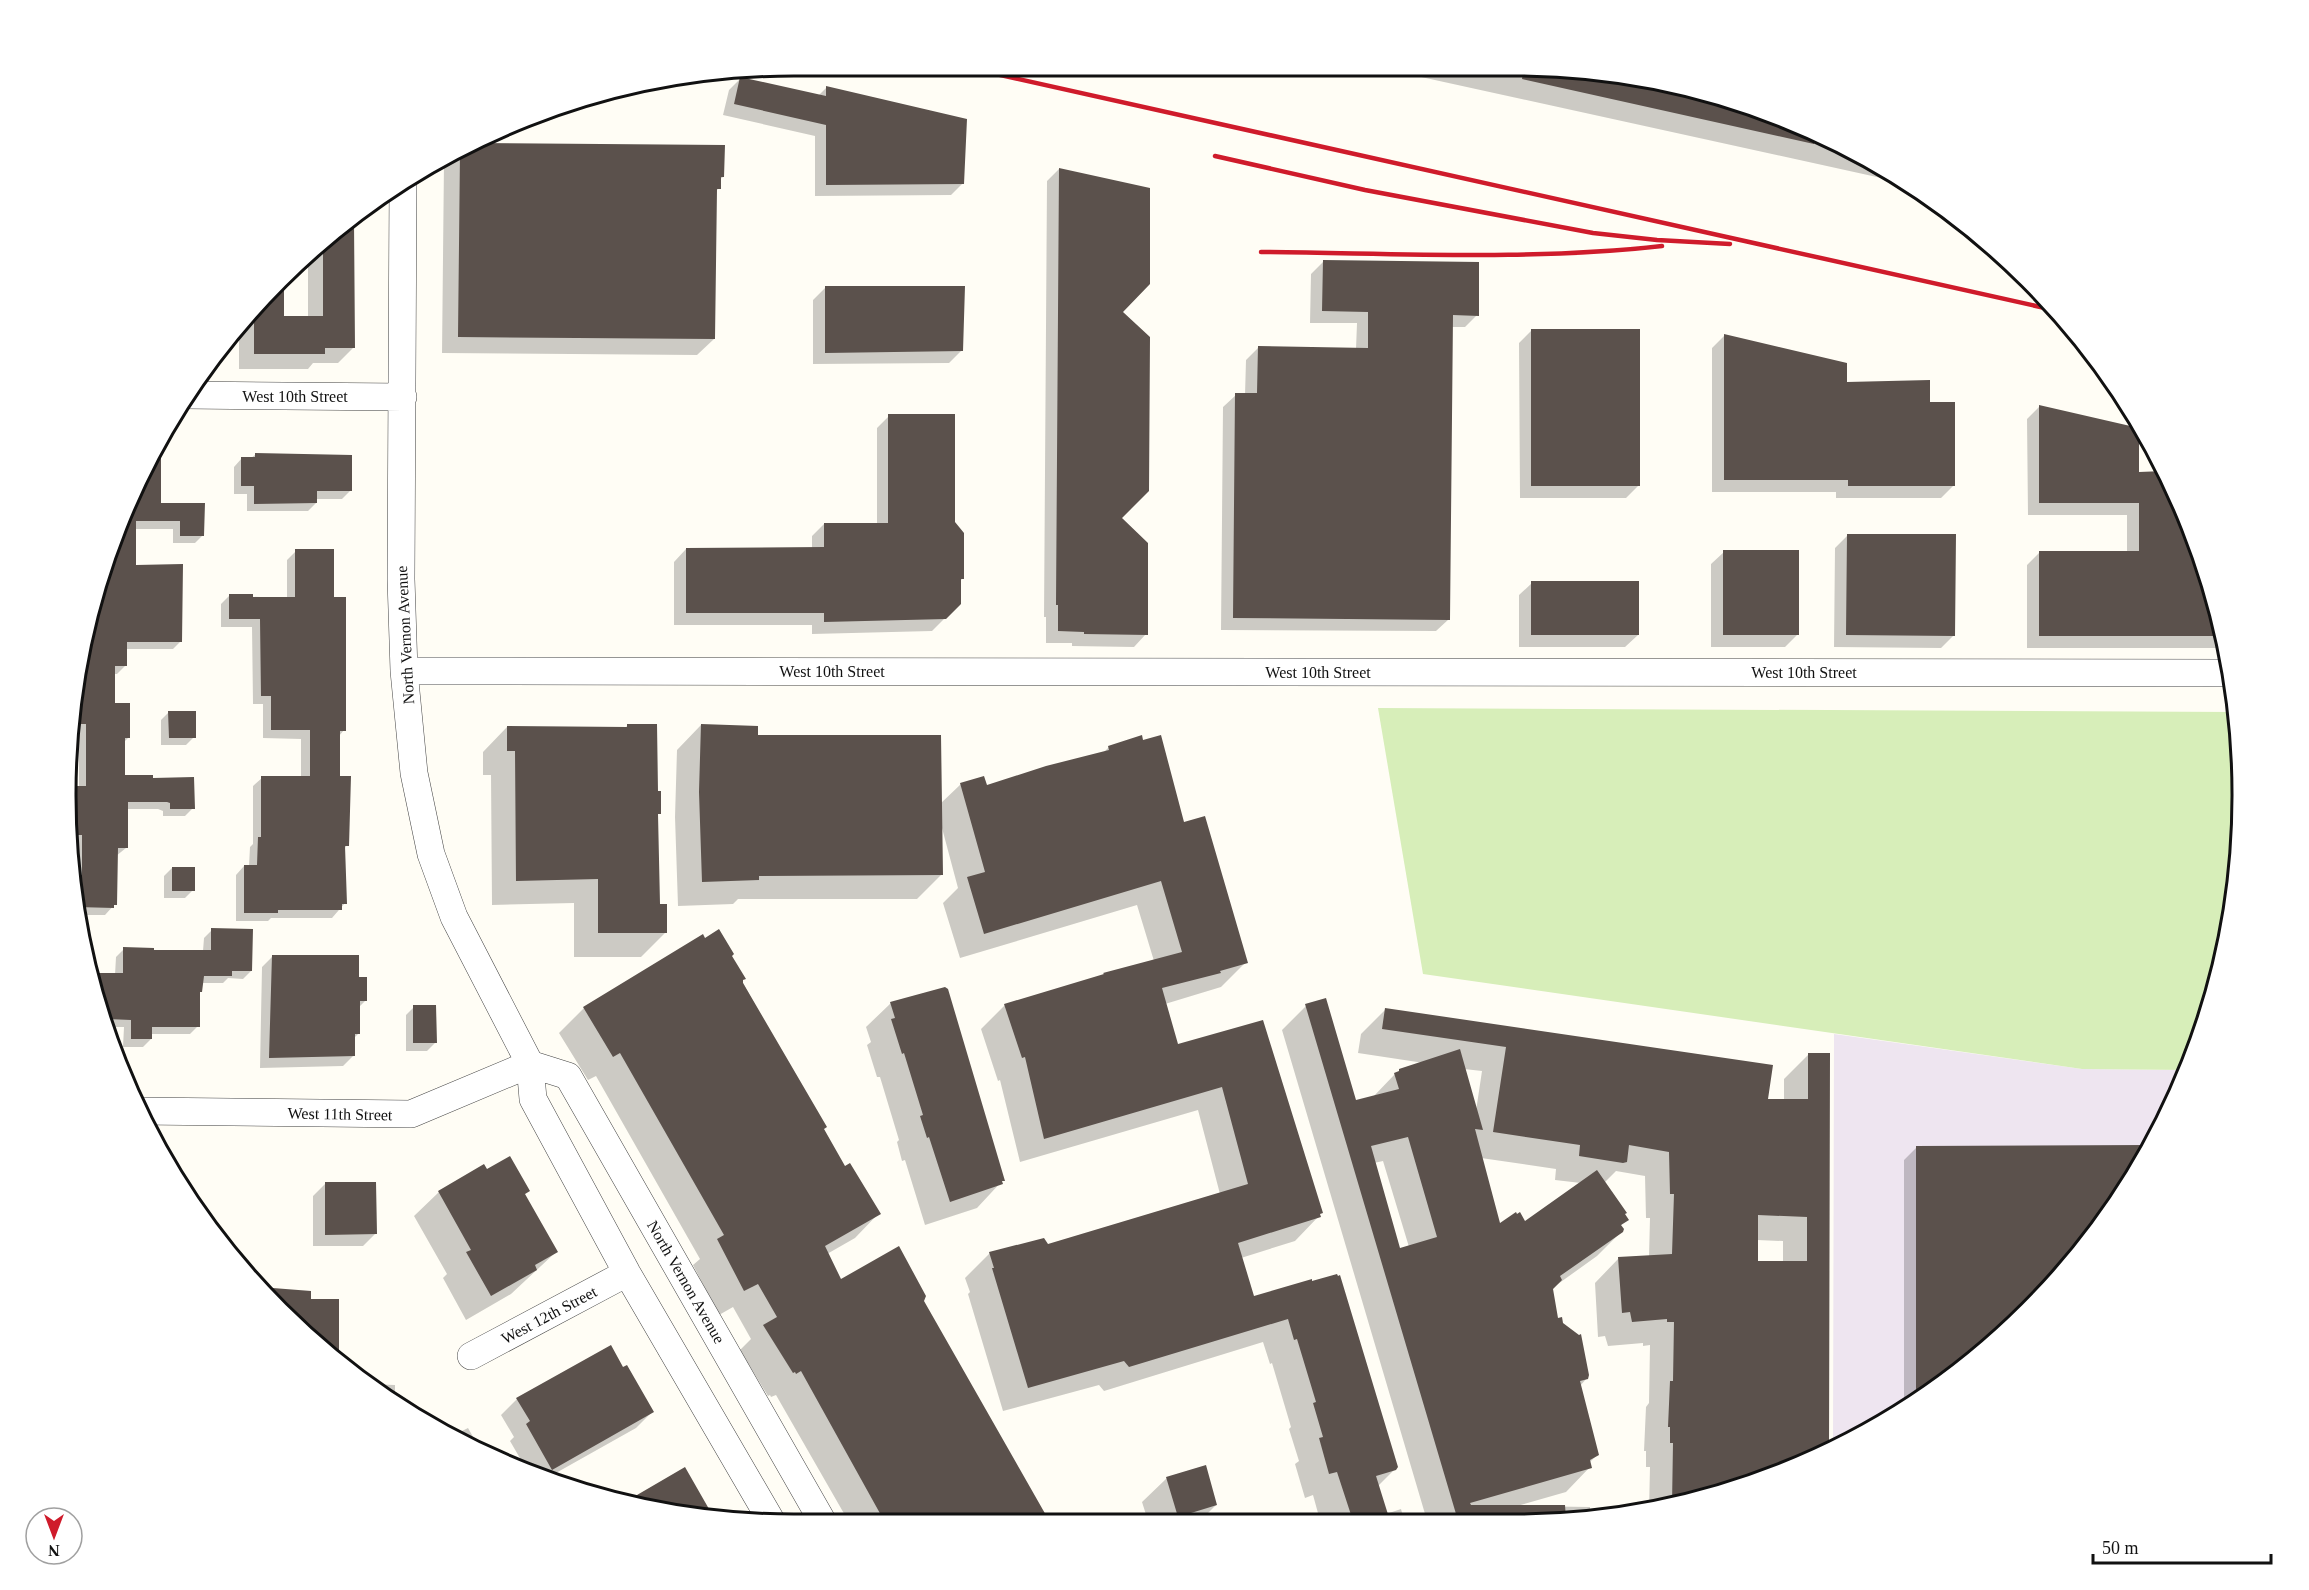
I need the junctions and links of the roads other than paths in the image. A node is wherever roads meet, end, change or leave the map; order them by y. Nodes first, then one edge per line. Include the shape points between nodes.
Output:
1 (403, 194) edge
2 (199, 395) edge
3 (403, 397) junction
4 (404, 671) junction
5 (2222, 672) edge
6 (530, 1064) junction
7 (150, 1111) edge
8 (627, 1273) junction
9 (471, 1356) dead end
10 (767, 1513) edge
11 (818, 1514) edge

1 - 3 street, North Vernon Avenue
2 - 3 street, West 10th Street
3 - 4 street, North Vernon Avenue
4 - 5 street, West 10th Street
4 - 6 street, North Vernon Avenue via 414,773 431,854 454,917
6 - 7 street, West 11th Street via 411,1114
6 - 8 street, North Vernon Avenue via 533,1099
6 - 11 street, North Vernon Avenue via 568,1076
8 - 9 street, West 12th Street
8 - 10 street, North Vernon Avenue

